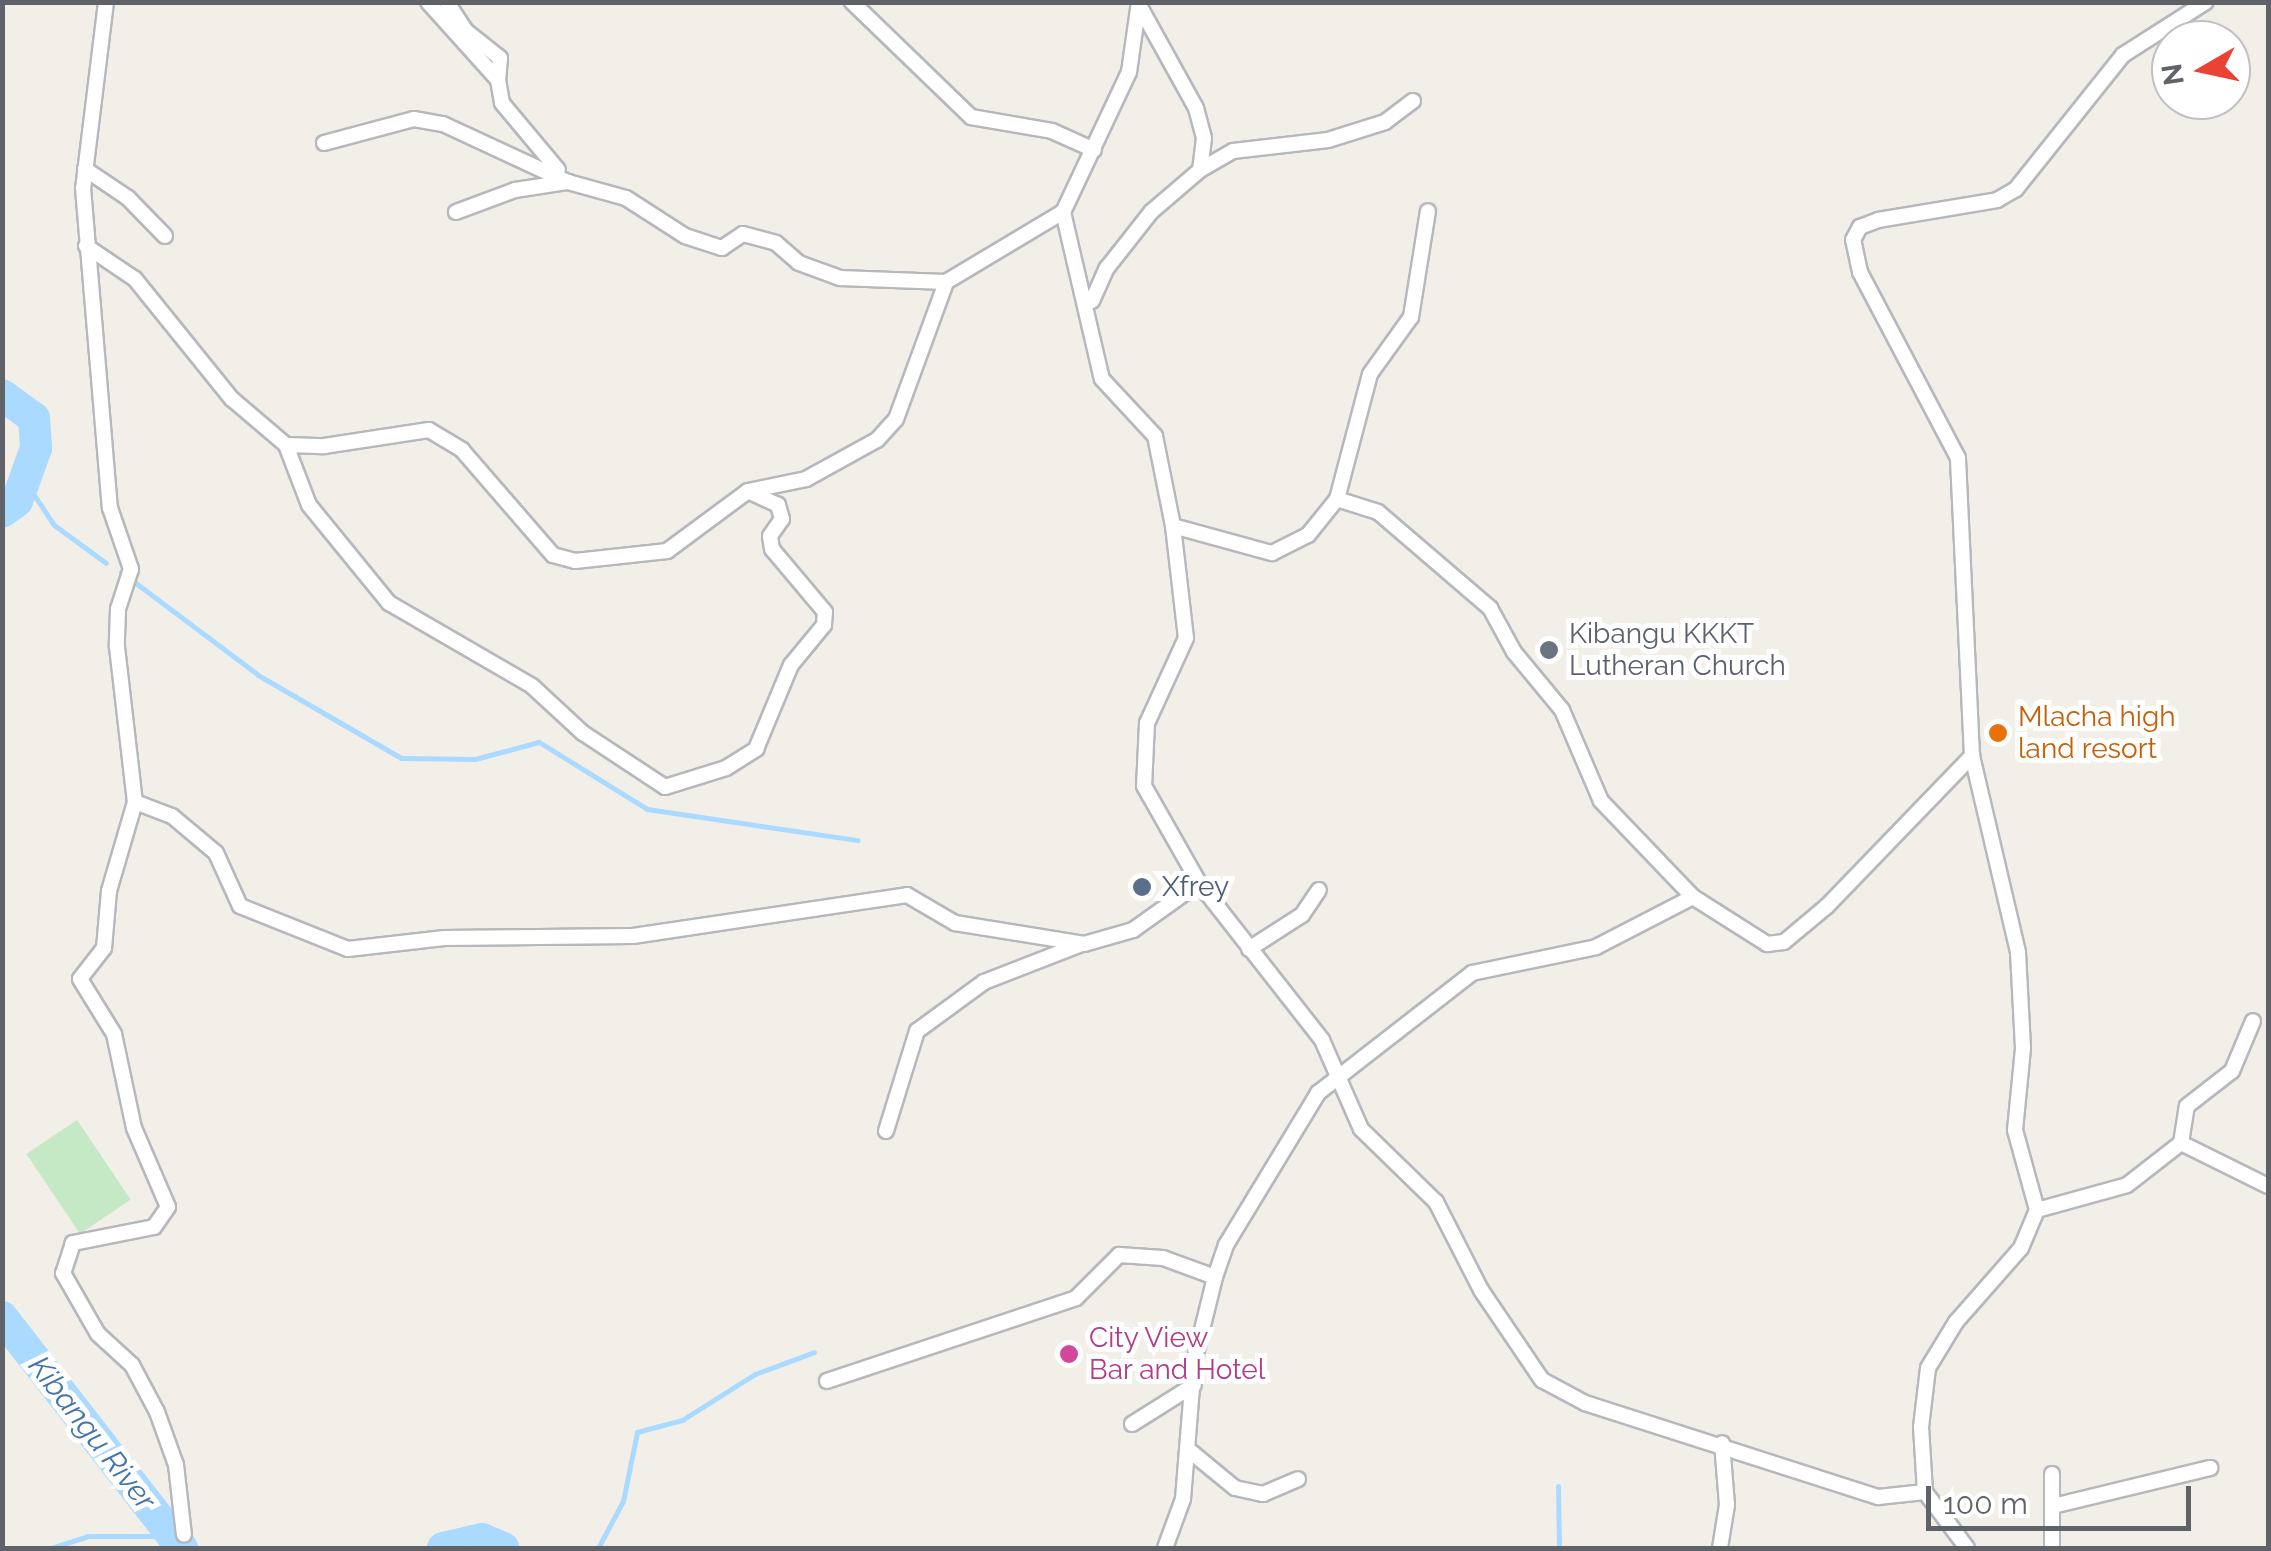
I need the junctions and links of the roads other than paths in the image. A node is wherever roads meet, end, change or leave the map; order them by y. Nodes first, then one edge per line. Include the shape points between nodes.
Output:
1 (106, 2) edge
2 (428, 2) edge
3 (447, 2) edge
4 (852, 2) edge
5 (2206, 2) edge
6 (1139, 4) edge
7 (498, 80) junction
8 (1414, 101) dead end
9 (324, 142) dead end
10 (1094, 150) junction
11 (85, 168) junction
12 (1200, 170) junction
13 (568, 182) junction
14 (1428, 211) dead end
15 (456, 212) dead end
16 (1063, 212) junction
17 (164, 236) dead end
18 (86, 246) junction
19 (946, 282) junction
20 (1092, 301) dead end
21 (286, 445) junction
22 (748, 491) junction
23 (1337, 499) junction
24 (1173, 526) junction
25 (1972, 756) junction
26 (135, 802) junction
27 (1200, 883) junction
28 (1319, 890) dead end
29 (1693, 897) junction
30 (1084, 944) junction
31 (1250, 949) junction
32 (2253, 1021) dead end
33 (1341, 1076) junction
34 (886, 1130) dead end
35 (2181, 1143) junction
36 (2268, 1186) edge
37 (2037, 1210) junction
38 (1216, 1277) junction
39 (827, 1381) dead end
40 (1194, 1385) junction
41 (1132, 1424) dead end
42 (1722, 1443) junction
43 (1190, 1451) junction
44 (2210, 1468) dead end
45 (2052, 1474) dead end
46 (1298, 1479) dead end
47 (1925, 1492) junction
48 (2054, 1506) junction
49 (184, 1535) dead end
50 (1165, 1548) edge
51 (1720, 1548) edge
52 (1966, 1548) edge
53 (2052, 1548) edge

1 - 11 street
2 - 7 street
3 - 7 street via 466,31 500,58
4 - 10 street via 971,117 1052,130
5 - 25 street via 2123,54 2016,189 1997,200 1878,220 1860,227 1852,240 1860,272 1958,458
6 - 10 street via 1129,72
6 - 12 street via 1196,108 1204,138
7 - 13 street via 502,103
8 - 12 street via 1385,122 1328,140 1233,152
9 - 13 street via 414,118 444,124
10 - 16 street
11 - 17 street via 128,198
11 - 18 street
12 - 20 street via 1151,212 1107,268
13 - 15 street via 515,190
13 - 19 street via 626,198 686,236 722,248 743,234 776,243 799,263 840,278
14 - 23 street via 1411,317 1370,374
16 - 19 street
16 - 24 street via 1102,379 1155,436
18 - 21 street via 135,279 232,399
18 - 26 street via 110,508 131,569 118,608 117,647
19 - 22 street via 886,432 806,478
21 - 22 street via 429,430 480,469 546,551 575,561 667,551
21 - 22 street via 310,505 389,603 532,686 582,733 665,787 726,768 756,749 792,664 824,625 825,612 772,549 770,536 782,519 778,504
23 - 24 street via 1308,535 1272,553
23 - 29 street via 1378,512 1490,608 1514,652 1562,710 1601,802
24 - 27 street via 1186,638 1146,723 1140,754 1144,786
25 - 29 street via 1784,942 1750,938
25 - 37 street via 2018,952 2023,1048 2015,1130
26 - 30 street via 172,816 216,853 240,906 339,948 444,938 634,936 907,895 954,923
26 - 49 street via 110,892 104,948 80,979 114,1034 134,1128 168,1207 164,1222 154,1227 74,1244 63,1273 98,1334 132,1365 157,1412 176,1465
27 - 30 street via 1134,930
27 - 31 street
28 - 31 street via 1302,915
29 - 33 street via 1596,947 1472,973
30 - 34 street via 984,982 917,1030
31 - 33 street via 1294,1001
32 - 35 street via 2232,1071 2187,1106
33 - 38 street via 1307,1112 1226,1245
33 - 42 street via 1361,1128 1428,1190 1481,1290 1542,1380 1585,1403
35 - 36 street
35 - 37 street via 2127,1185
37 - 47 street via 2020,1248 1956,1322 1928,1368
38 - 39 street via 1164,1258 1119,1255 1076,1298
38 - 40 street
40 - 41 street
40 - 43 street
42 - 47 street via 1878,1497
42 - 51 street via 1727,1505
43 - 46 street via 1235,1488 1262,1494
43 - 50 street via 1183,1499
44 - 48 street
45 - 48 street
47 - 52 street
48 - 53 street

